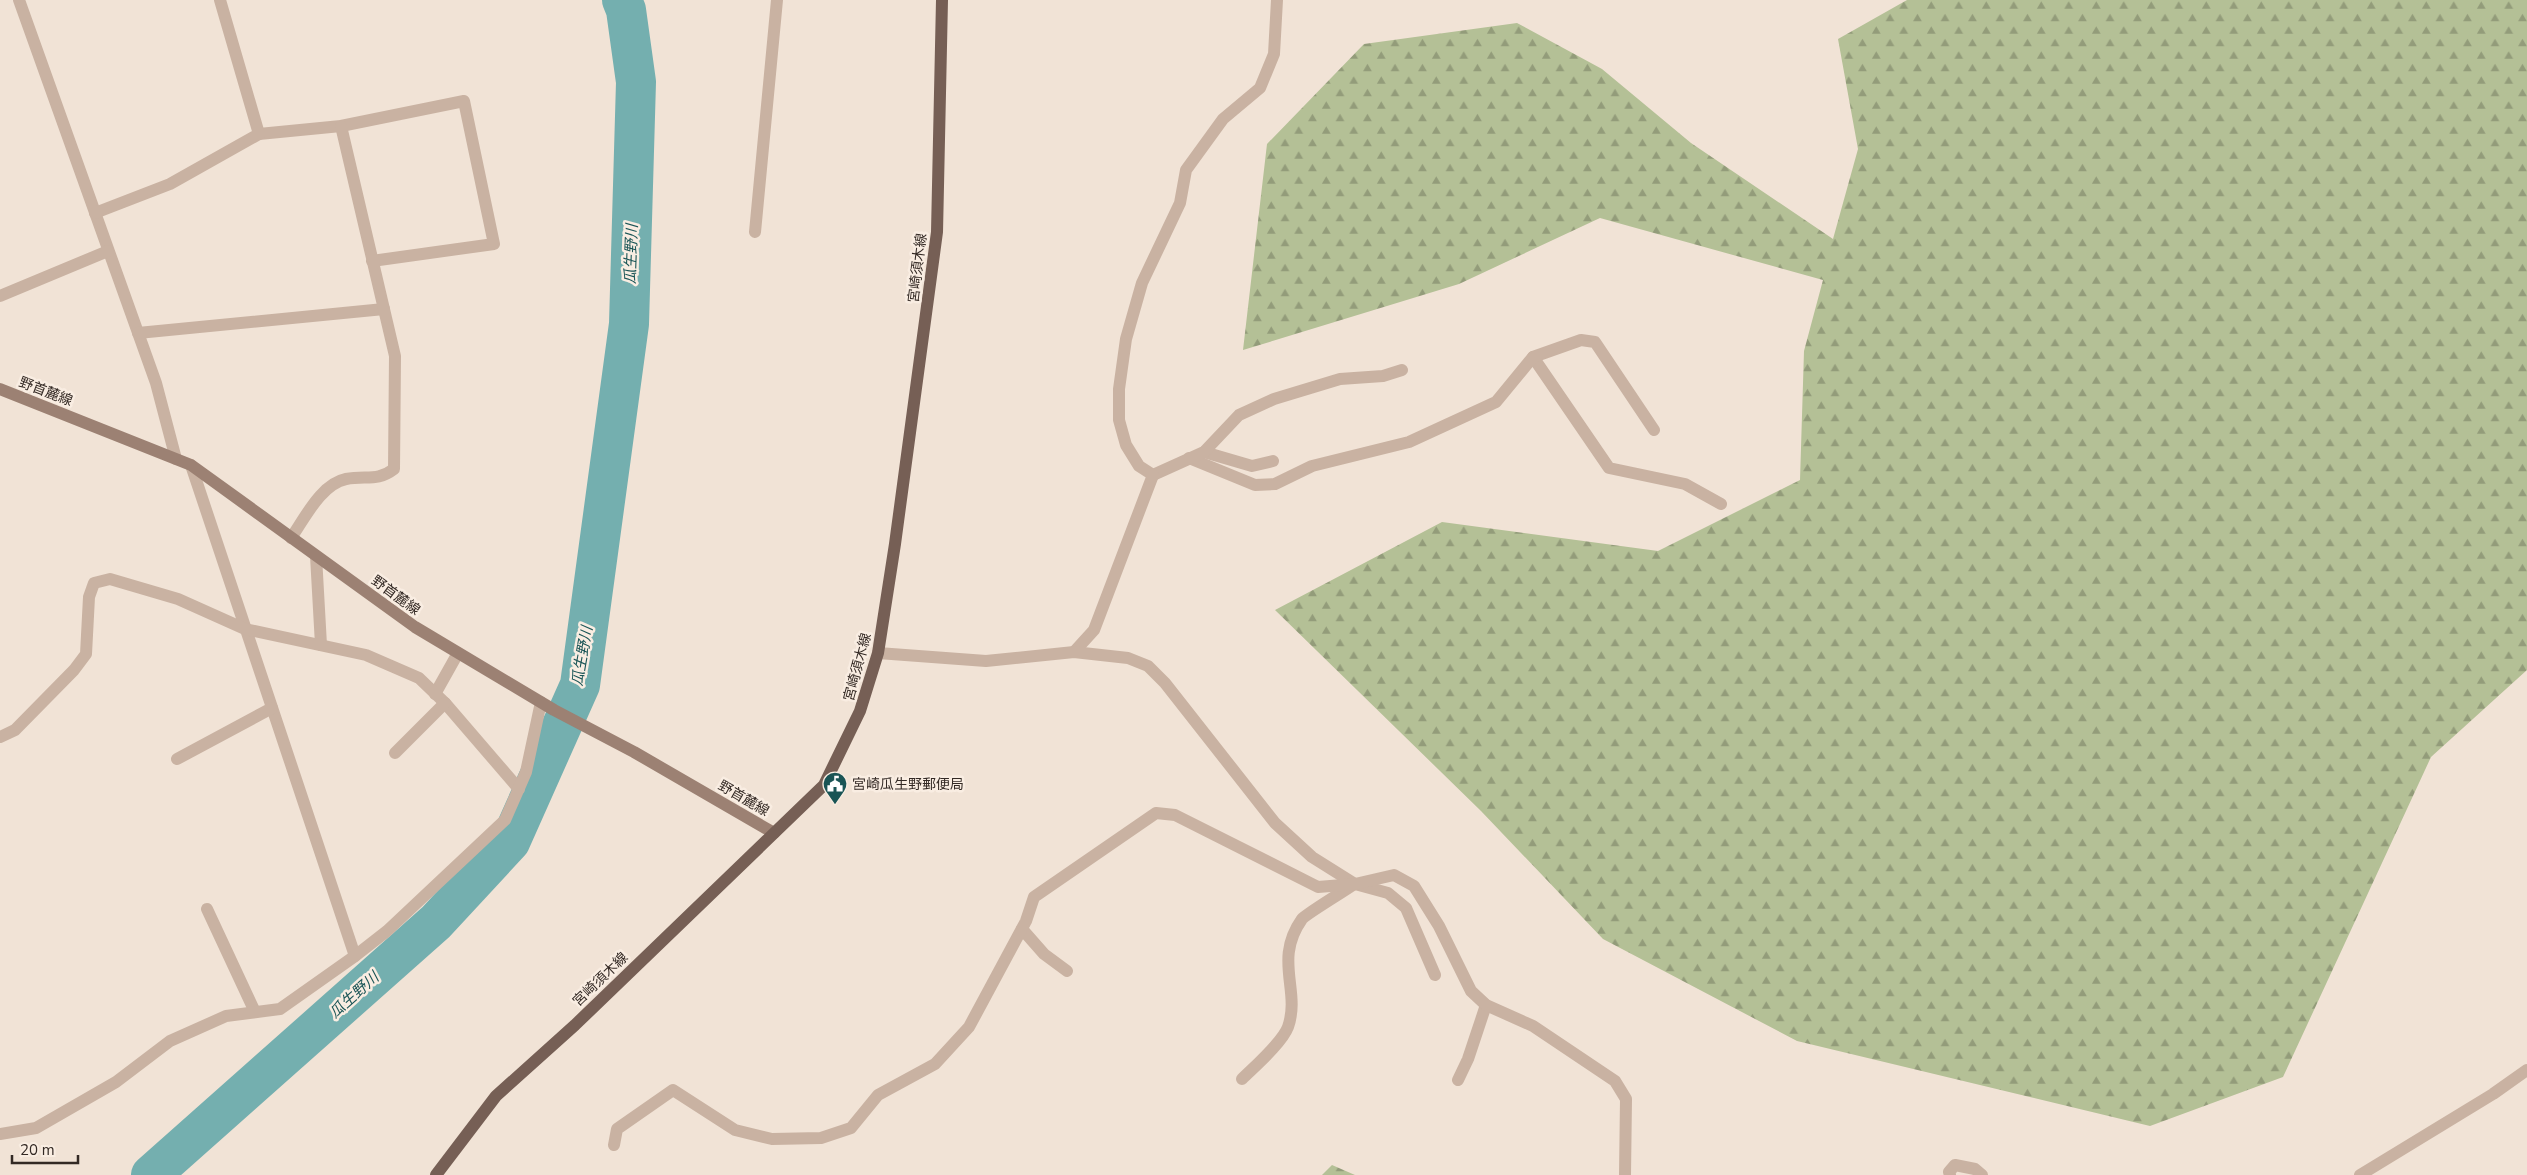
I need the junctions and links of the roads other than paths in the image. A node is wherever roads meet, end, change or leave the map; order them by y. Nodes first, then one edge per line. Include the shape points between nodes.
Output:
1 (19, 0) edge
2 (220, 0) edge
3 (777, 0) edge
4 (942, 0) edge
5 (1277, 0) edge
6 (341, 126) junction
7 (259, 134) junction
8 (95, 213) junction
9 (755, 232) dead end
10 (108, 251) junction
11 (372, 261) junction
12 (0, 296) edge
13 (384, 309) junction
14 (138, 333) junction
15 (1533, 357) junction
16 (1402, 370) dead end
17 (0, 389) edge
18 (1654, 430) dead end
19 (1204, 452) junction
20 (1189, 458) junction
21 (176, 459) junction
22 (1273, 461) dead end
23 (190, 465) junction
24 (1153, 476) junction
25 (1721, 504) dead end
26 (291, 538) junction
27 (316, 556) junction
28 (245, 629) junction
29 (321, 645) junction
30 (1074, 652) junction
31 (458, 653) junction
32 (878, 654) junction
33 (440, 698) junction
34 (541, 702) junction
35 (272, 708) junction
36 (0, 737) edge
37 (395, 754) dead end
38 (178, 758) dead end
39 (519, 789) junction
40 (774, 833) junction
41 (1355, 884) junction
42 (207, 909) dead end
43 (1022, 929) junction
44 (355, 956) junction
45 (1067, 971) dead end
46 (1435, 976) dead end
47 (1486, 1005) junction
48 (255, 1012) junction
49 (2527, 1070) edge
50 (1242, 1079) dead end
51 (1458, 1080) dead end
52 (0, 1134) edge
53 (614, 1146) dead end
54 (436, 1175) edge
55 (1625, 1175) edge
56 (1950, 1175) edge
57 (1982, 1175) edge
58 (2360, 1175) edge

1 - 8 street
2 - 7 street
3 - 9 street
4 - 32 main road, 宮崎須木線 via 937,232
5 - 24 street via 1274,54 1260,88 1223,119 1186,170 1180,203 1142,283 1126,339 1119,389 1119,420 1126,445 1139,466
6 - 7 street
6 - 11 street
6 - 11 street via 464,101 494,244
7 - 8 street via 170,184
8 - 10 street
10 - 12 street
10 - 14 street
11 - 13 street
13 - 14 street
13 - 26 street via 395,356 394,469 384,477 345,479 324,491
14 - 21 street via 156,383
15 - 18 street via 1581,340 1595,342
15 - 20 street via 1496,402 1409,442 1312,466 1275,484 1255,485
15 - 25 street via 1609,468 1685,484
16 - 19 street via 1383,376 1340,379 1274,399 1239,415
17 - 21 main road, 野首麓線
19 - 20 street
19 - 22 street via 1252,466
20 - 24 street
21 - 23 main road, 野首麓線
23 - 26 main road, 野首麓線
23 - 28 street
24 - 30 street via 1094,630
26 - 27 main road, 野首麓線
27 - 29 street
27 - 31 main road, 野首麓線 via 415,627
28 - 29 street
28 - 35 street
28 - 36 street via 178,599 110,579 94,582 89,597 86,654 15,730
29 - 33 street via 366,655 419,678
30 - 32 street via 986,661
30 - 41 street via 1128,658 1148,666 1166,683 1275,823 1312,857
31 - 33 street
31 - 34 main road, 野首麓線
32 - 40 main road, 宮崎須木線 via 860,711 824,785
33 - 37 street
33 - 39 street
34 - 39 street via 526,772
34 - 40 main road, 野首麓線
35 - 38 street
35 - 44 street
39 - 44 street via 505,820
40 - 54 main road, 宮崎須木線 via 575,1025 496,1096
41 - 43 street via 1318,887 1175,815 1156,813 1034,897
41 - 46 street via 1388,893 1406,908
41 - 47 street via 1394,874 1414,886 1439,926 1471,991
41 - 50 street via 1303,917 1291,939 1287,965 1291,999 1288,1028 1265,1058
42 - 48 street
43 - 45 street via 1044,954
43 - 53 street via 969,1026 935,1064 878,1095 850,1128 821,1138 772,1139 735,1130 673,1090 617,1129
44 - 48 street via 280,1009
47 - 51 street
47 - 55 street via 1534,1026 1615,1081 1626,1099
48 - 52 street via 226,1016 170,1041 116,1082 36,1128
49 - 58 street via 2494,1094
56 - 57 street via 1955,1165 1974,1169

